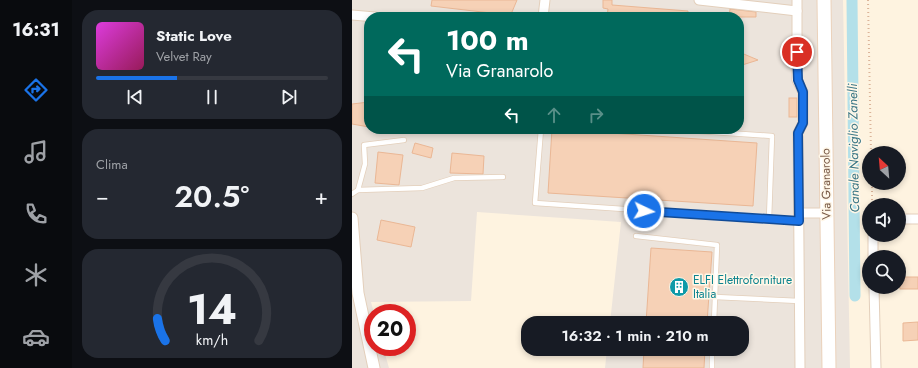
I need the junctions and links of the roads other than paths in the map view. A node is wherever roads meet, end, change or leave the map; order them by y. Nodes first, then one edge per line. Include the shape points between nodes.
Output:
1 (545, 0) edge
2 (699, 0) edge
3 (797, 0) edge
4 (824, 0) edge
5 (797, 10) junction
6 (544, 12) edge
7 (352, 15) edge
8 (364, 16) edge
9 (541, 134) edge
10 (743, 134) edge
11 (404, 140) dead end
12 (503, 177) dead end
13 (358, 190) junction
14 (352, 194) edge
15 (827, 213) junction
16 (799, 217) junction
17 (352, 218) edge
18 (769, 219) junction
19 (906, 219) edge
20 (918, 219) edge
21 (636, 236) dead end
22 (874, 294) edge
23 (715, 297) junction
24 (800, 301) junction
25 (714, 316) edge
26 (712, 356) edge
27 (374, 368) edge
28 (712, 368) edge
29 (800, 368) edge
30 (829, 368) edge
31 (876, 368) edge

1 - 6 street
2 - 5 street
3 - 5 street
4 - 15 main road, Via Granarolo
5 - 16 street via 798,80 803,92 803,123 798,133
7 - 8 street
9 - 18 lane via 535,203
10 - 18 lane via 772,136
11 - 13 lane via 364,145 365,164
12 - 13 lane via 454,178 422,188
13 - 14 lane
15 - 16 street
15 - 30 main road, Via Granarolo
16 - 18 lane
16 - 24 street
17 - 27 street via 358,293
19 - 20 street
21 - 23 lane via 717,245
22 - 31 street
23 - 24 lane
23 - 25 lane
24 - 29 street
26 - 28 lane

